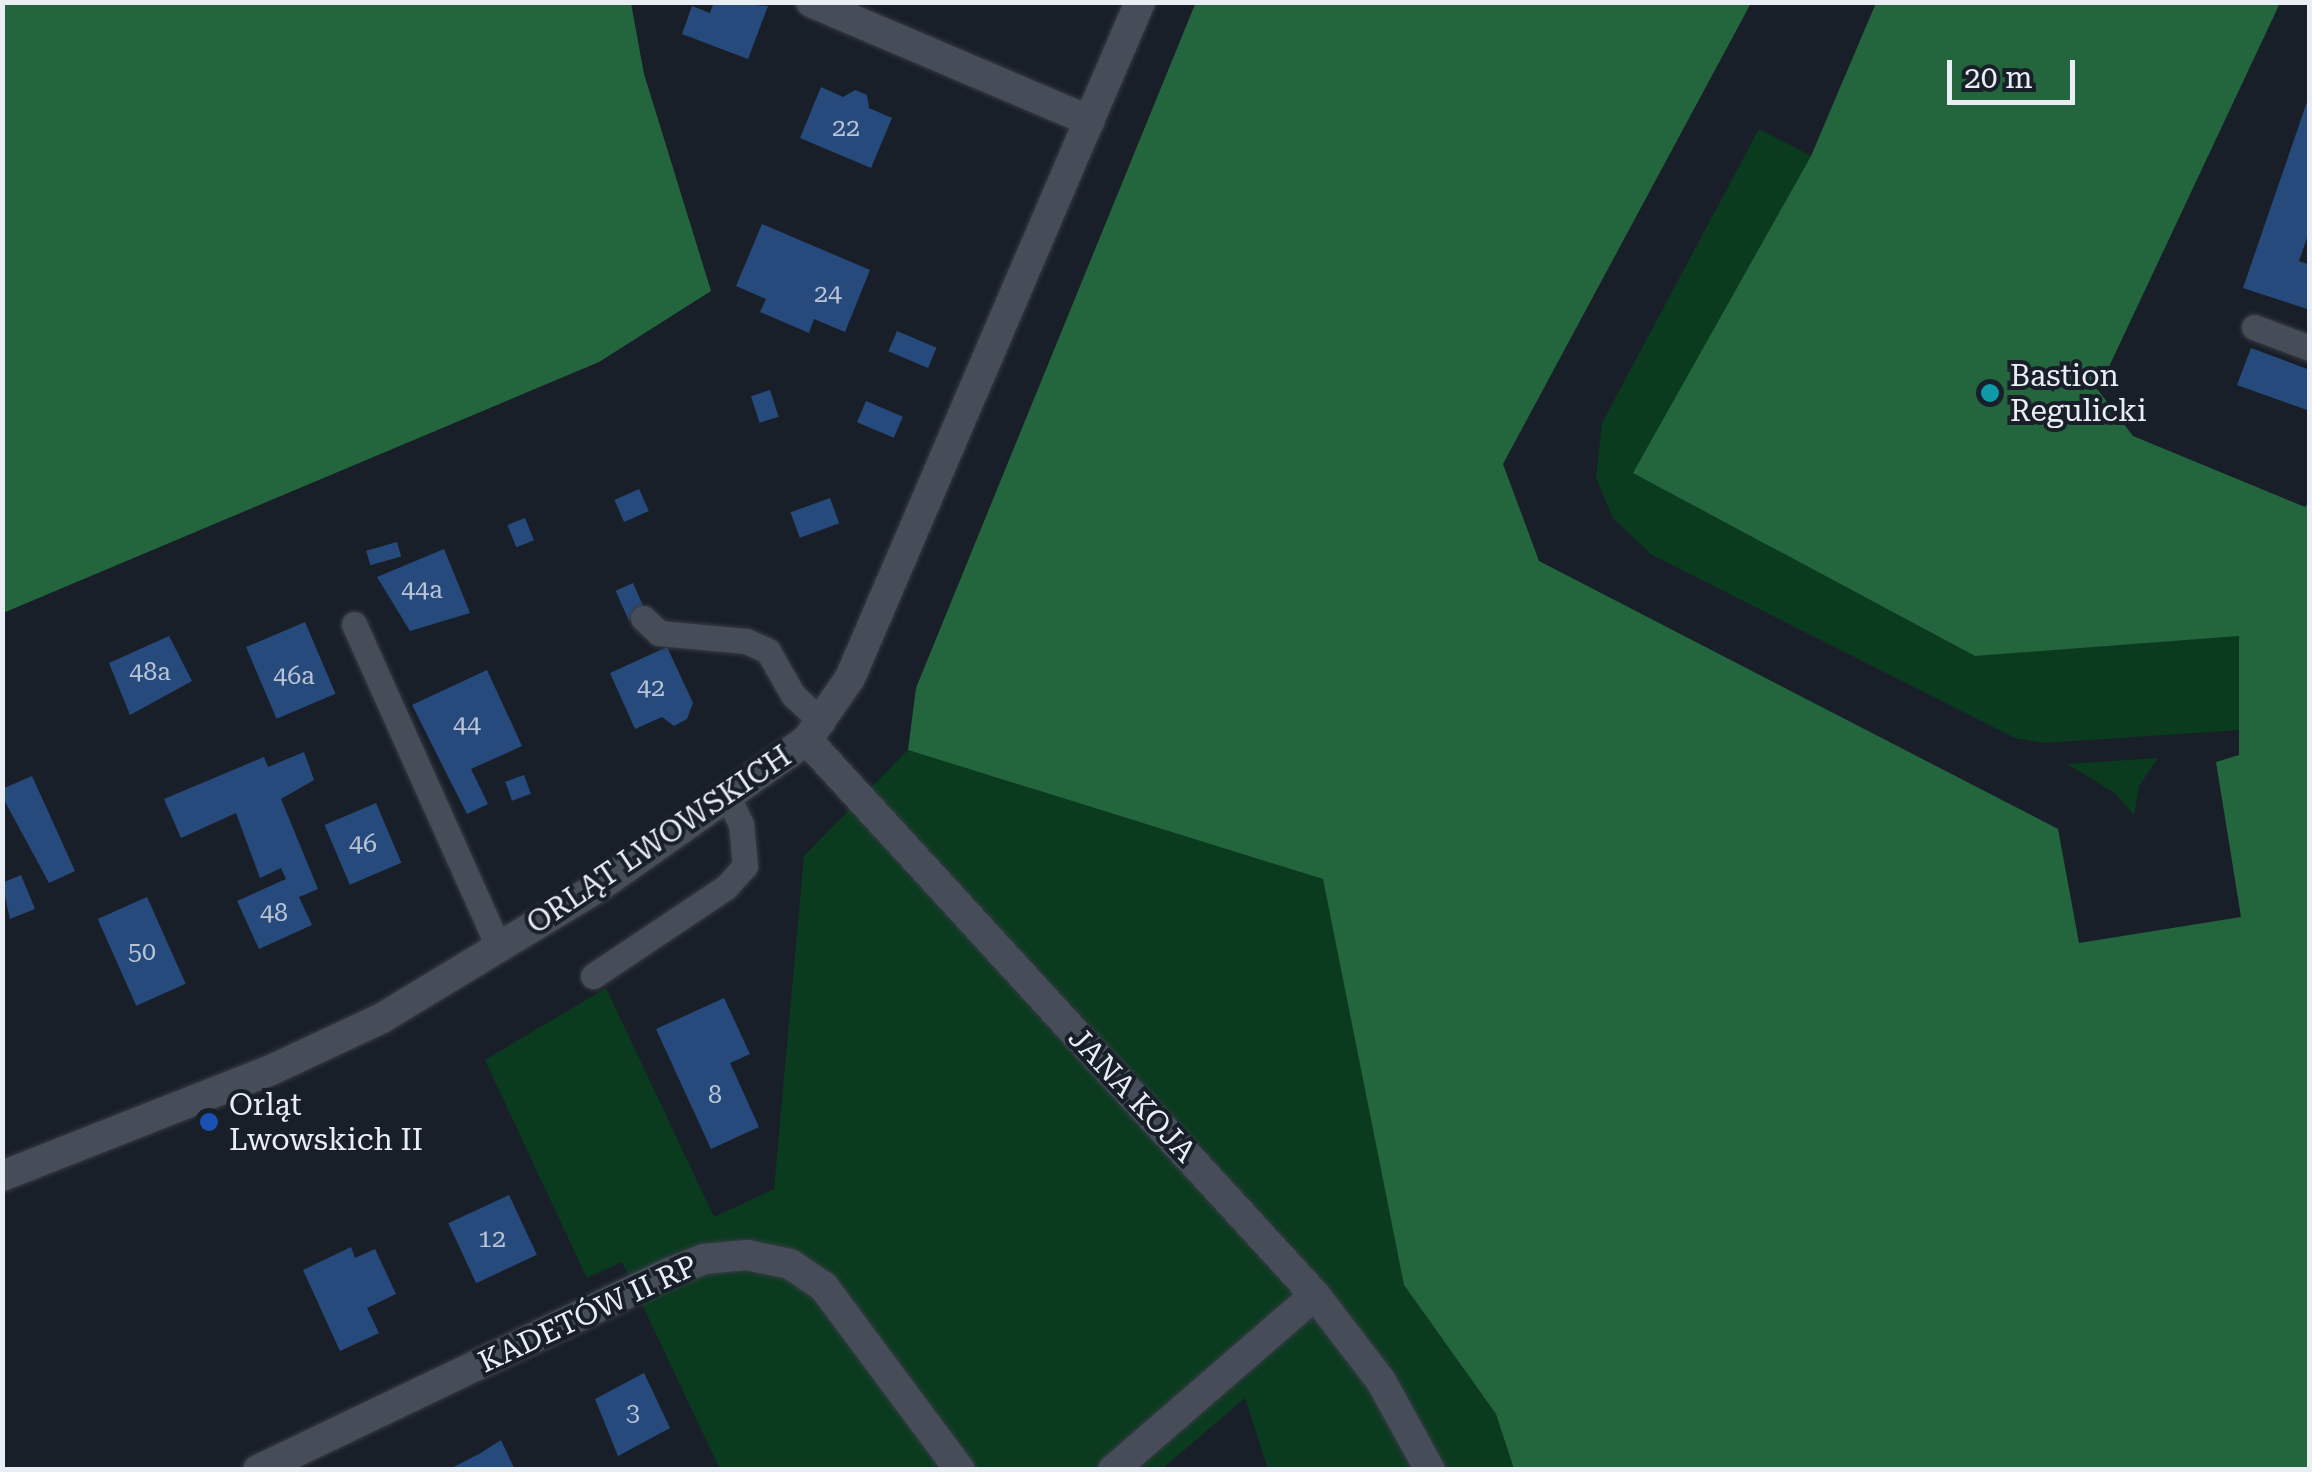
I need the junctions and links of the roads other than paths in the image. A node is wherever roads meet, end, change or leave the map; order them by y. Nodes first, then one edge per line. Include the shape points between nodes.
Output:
1 (811, 2) edge
2 (1140, 2) edge
3 (1090, 121) junction
4 (2254, 327) dead end
5 (2310, 348) edge
6 (643, 618) dead end
7 (354, 624) dead end
8 (814, 731) junction
9 (728, 798) junction
10 (499, 948) junction
11 (593, 976) dead end
12 (2, 1176) edge
13 (1315, 1295) junction
14 (258, 1470) edge
15 (960, 1470) edge
16 (1113, 1470) edge
17 (1430, 1470) edge

1 - 3 street
2 - 3 street, ORLĄT LWOWSKICH
3 - 8 street, ORLĄT LWOWSKICH via 850,678
4 - 5 lane
6 - 8 lane via 659,633 746,641 768,651
7 - 10 lane
8 - 9 street, ORLĄT LWOWSKICH
8 - 13 street, JANA KOJA
9 - 10 street, ORLĄT LWOWSKICH
9 - 11 lane via 741,824 745,866 726,887
10 - 12 street, ORLĄT LWOWSKICH via 382,1018 270,1071
13 - 16 street
13 - 17 street, JANA KOJA via 1380,1381
14 - 15 street, KADETÓW II RP via 667,1274 704,1259 747,1255 790,1264 824,1288

